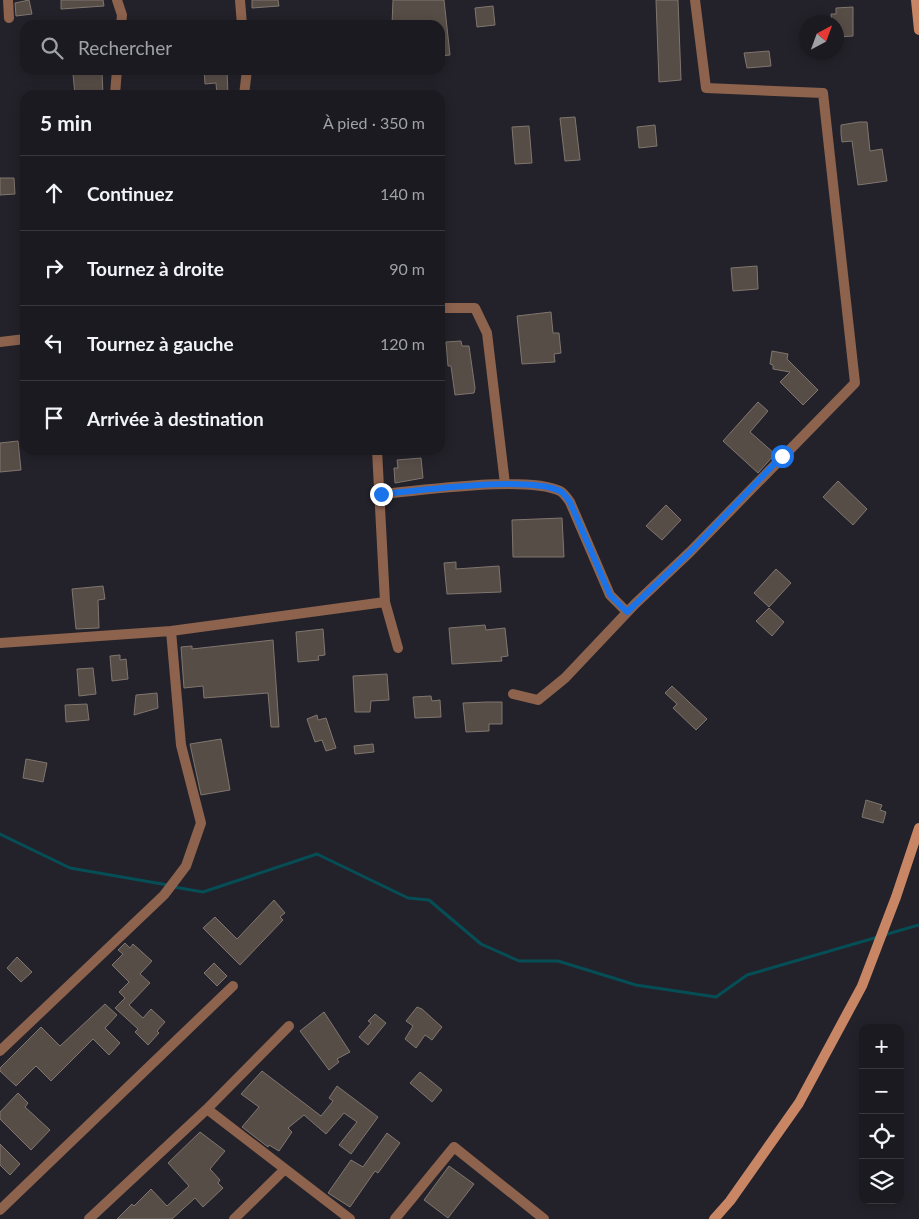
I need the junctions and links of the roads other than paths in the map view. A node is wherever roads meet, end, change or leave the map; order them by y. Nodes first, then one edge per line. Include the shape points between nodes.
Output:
1 (8, 0) edge
2 (117, 0) edge
3 (240, 0) edge
4 (695, 0) edge
5 (916, 0) edge
6 (9, 18) dead end
7 (122, 20) edge
8 (242, 20) edge
9 (919, 30) edge
10 (117, 75) edge
11 (246, 75) edge
12 (115, 90) edge
13 (245, 90) edge
14 (445, 308) edge
15 (20, 340) edge
16 (0, 342) edge
17 (377, 455) edge
18 (505, 484) junction
19 (381, 494) junction
20 (385, 602) junction
21 (627, 612) junction
22 (172, 631) junction
23 (0, 643) edge
24 (398, 648) dead end
25 (514, 694) dead end
26 (919, 828) edge
27 (234, 986) dead end
28 (289, 1026) dead end
29 (0, 1051) edge
30 (207, 1109) junction
31 (285, 1169) junction
32 (0, 1210) edge
33 (89, 1219) edge
34 (234, 1219) edge
35 (350, 1219) edge
36 (395, 1219) edge
37 (544, 1219) edge
38 (714, 1219) edge

1 - 6 street
2 - 7 street
3 - 8 street
4 - 21 street via 706,88 823,93 855,383
5 - 9 main road
10 - 12 street
11 - 13 street
14 - 18 street via 475,308 487,333
15 - 16 street
17 - 19 street
18 - 19 street
18 - 21 street via 562,492 570,502 610,595
19 - 20 street
20 - 22 street
20 - 24 street
21 - 25 street via 565,678 538,700
22 - 23 street
22 - 29 street via 181,745 201,823 186,866 164,895
26 - 38 main road via 862,986 799,1103
27 - 32 street
28 - 30 street
30 - 31 street
30 - 33 street
31 - 34 street
31 - 35 street
36 - 37 street via 454,1148

